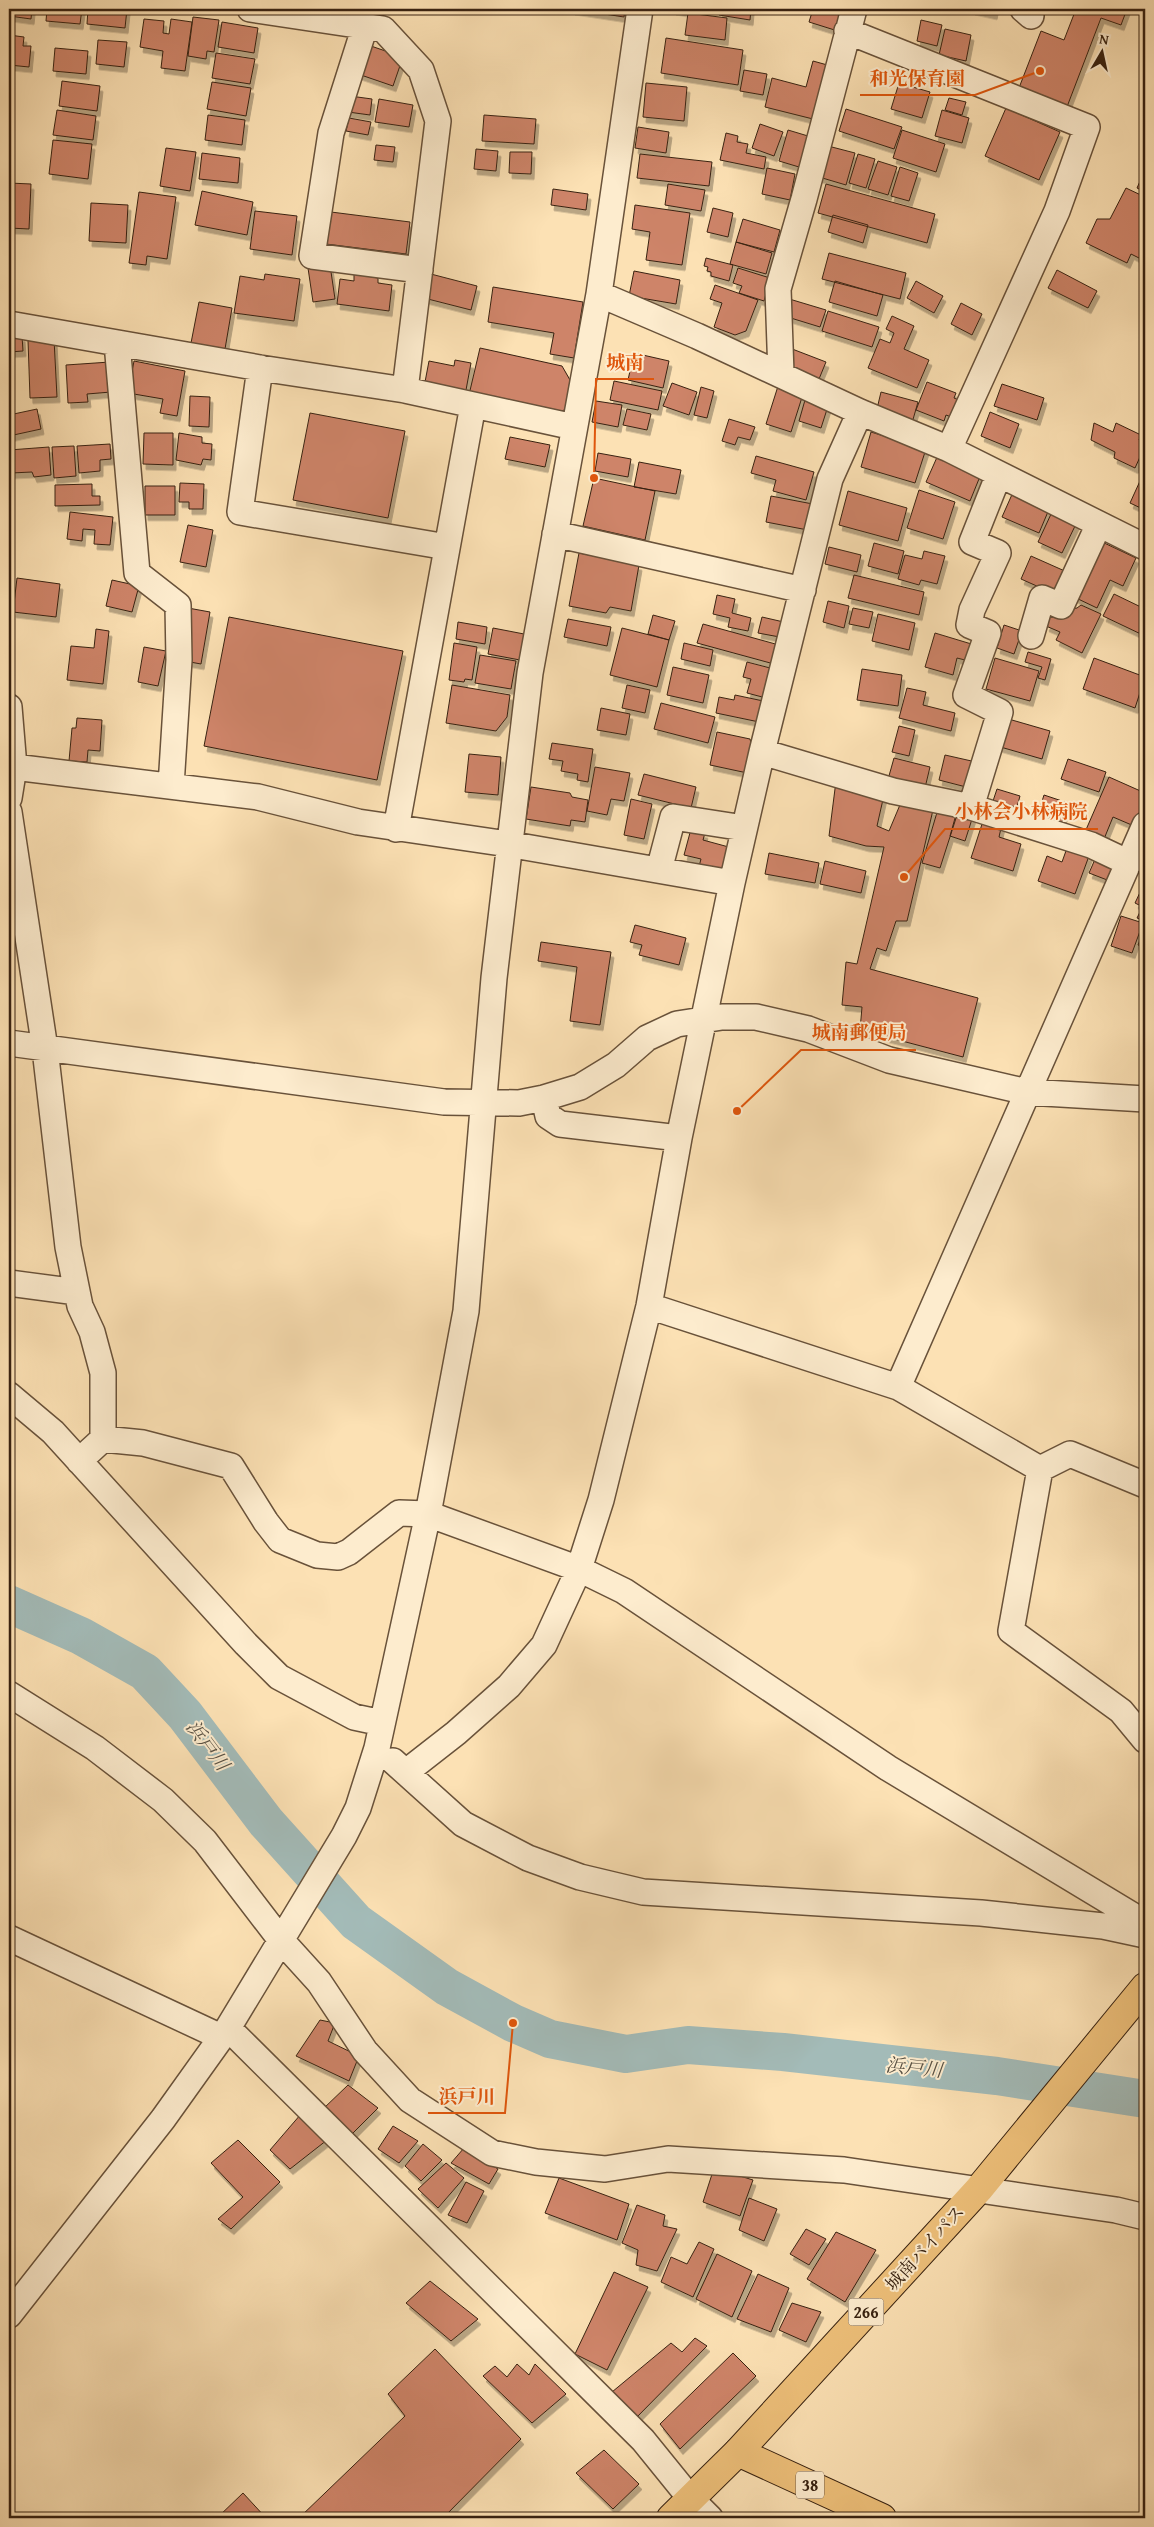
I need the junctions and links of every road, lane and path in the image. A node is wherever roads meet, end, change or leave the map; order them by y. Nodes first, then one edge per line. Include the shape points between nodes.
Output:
1 (250, 9) edge
2 (640, 9) edge
3 (314, 14) edge
4 (850, 20) edge
5 (365, 26) junction
6 (420, 270) junction
7 (599, 294) junction
8 (9, 324) edge
9 (117, 344) junction
10 (260, 368) junction
11 (781, 374) junction
12 (405, 390) junction
13 (473, 405) junction
14 (860, 412) junction
15 (574, 427) junction
16 (949, 449) junction
17 (999, 474) junction
18 (1099, 524) junction
19 (555, 534) junction
20 (447, 547) junction
21 (1145, 547) edge
22 (803, 590) junction
23 (1031, 636) dead end
24 (9, 707) edge
25 (762, 752) junction
26 (10, 784) edge
27 (170, 786) junction
28 (971, 807) junction
29 (9, 812) edge
30 (1145, 825) edge
31 (744, 828) junction
32 (396, 829) junction
33 (508, 844) junction
34 (1128, 863) junction
35 (659, 870) junction
36 (732, 883) junction
37 (703, 1021) junction
38 (9, 1044) edge
39 (44, 1048) junction
40 (1028, 1092) junction
41 (544, 1098) junction
42 (1145, 1098) edge
43 (482, 1103) junction
44 (679, 1138) junction
45 (9, 1283) edge
46 (77, 1292) junction
47 (650, 1306) junction
48 (898, 1387) junction
49 (9, 1395) edge
50 (103, 1439) junction
51 (79, 1461) junction
52 (1040, 1469) junction
53 (1145, 1486) edge
54 (428, 1514) junction
55 (578, 1569) junction
56 (9, 1694) edge
57 (382, 1723) junction
58 (1145, 1740) edge
59 (377, 1748) junction
60 (406, 1772) junction
61 (1145, 1923) edge
62 (1145, 1935) edge
63 (9, 1938) edge
64 (280, 1939) junction
65 (1145, 1987) edge
66 (224, 2032) junction
67 (986, 2180) junction
68 (1145, 2217) edge
69 (9, 2315) edge
70 (738, 2452) junction
71 (690, 2498) junction
72 (671, 2518) edge
73 (710, 2518) edge
74 (882, 2518) edge

1 - 3 street
2 - 7 street
3 - 5 street
4 - 11 street via 778,288
4 - 16 street via 1087,127 1057,211
5 - 6 street via 383,29 421,70 438,121
5 - 6 street via 331,133 312,256
6 - 12 street
7 - 11 street
7 - 15 street
8 - 9 street
9 - 10 street
9 - 27 street via 137,573 178,605 179,660
10 - 12 street
10 - 20 street via 240,512
11 - 14 street
12 - 13 street
13 - 15 street
13 - 20 street
14 - 16 street
14 - 22 street via 830,479
15 - 19 street
16 - 17 street
17 - 18 street
17 - 28 street via 972,542 998,553 972,610 969,625 988,632 966,695 1000,712
18 - 21 street
18 - 23 street via 1061,606 1042,598
19 - 22 street
19 - 33 street via 530,673
20 - 32 street
22 - 25 street
24 - 26 street
25 - 28 street via 893,791
25 - 31 street
26 - 27 street
27 - 32 street via 258,797
28 - 34 street via 1091,845
29 - 39 street
30 - 34 street
31 - 35 street via 673,818
31 - 36 street
32 - 33 street
33 - 35 street
33 - 43 street
34 - 40 street
35 - 36 street
36 - 37 street
37 - 40 street via 722,1017 756,1017 808,1029 889,1060
37 - 41 street via 677,1024 647,1038 616,1065 580,1087
37 - 44 street
38 - 39 street
39 - 43 street via 444,1102
39 - 46 street via 68,1247
40 - 42 street
40 - 48 street
41 - 43 street
41 - 44 street via 548,1116 560,1124
43 - 54 street via 466,1311
44 - 47 street
45 - 46 street
46 - 50 street via 103,1373
47 - 48 street
47 - 55 street via 601,1500
48 - 52 street
49 - 51 street via 53,1432
50 - 51 street
50 - 54 street via 143,1443 231,1466 280,1540 317,1555 338,1557 349,1552 399,1513
51 - 57 street via 280,1678 354,1717
52 - 53 street via 1070,1454
52 - 58 street via 1011,1630 1121,1711
54 - 55 street
54 - 57 street
55 - 60 street via 544,1645 509,1686
55 - 61 street via 624,1591 888,1768
56 - 64 street via 95,1748 163,1800 205,1841
57 - 59 street
59 - 60 street
59 - 64 street via 358,1808 344,1836
60 - 62 street via 462,1824 528,1858 580,1877 643,1892 981,1913 1103,1926
63 - 66 street
64 - 66 street
64 - 67 street via 319,1982 365,2051 410,2100 492,2153 536,2162 605,2169 668,2159
65 - 67 main road, 城南バイパス / 266
66 - 69 street via 163,2119
66 - 71 street via 643,2440
67 - 68 street
67 - 70 main road, 城南バイパス / 266
70 - 71 main road, 城南バイパス / 266
70 - 74 main road, 38
71 - 72 main road, 城南バイパス / 266
71 - 73 street

